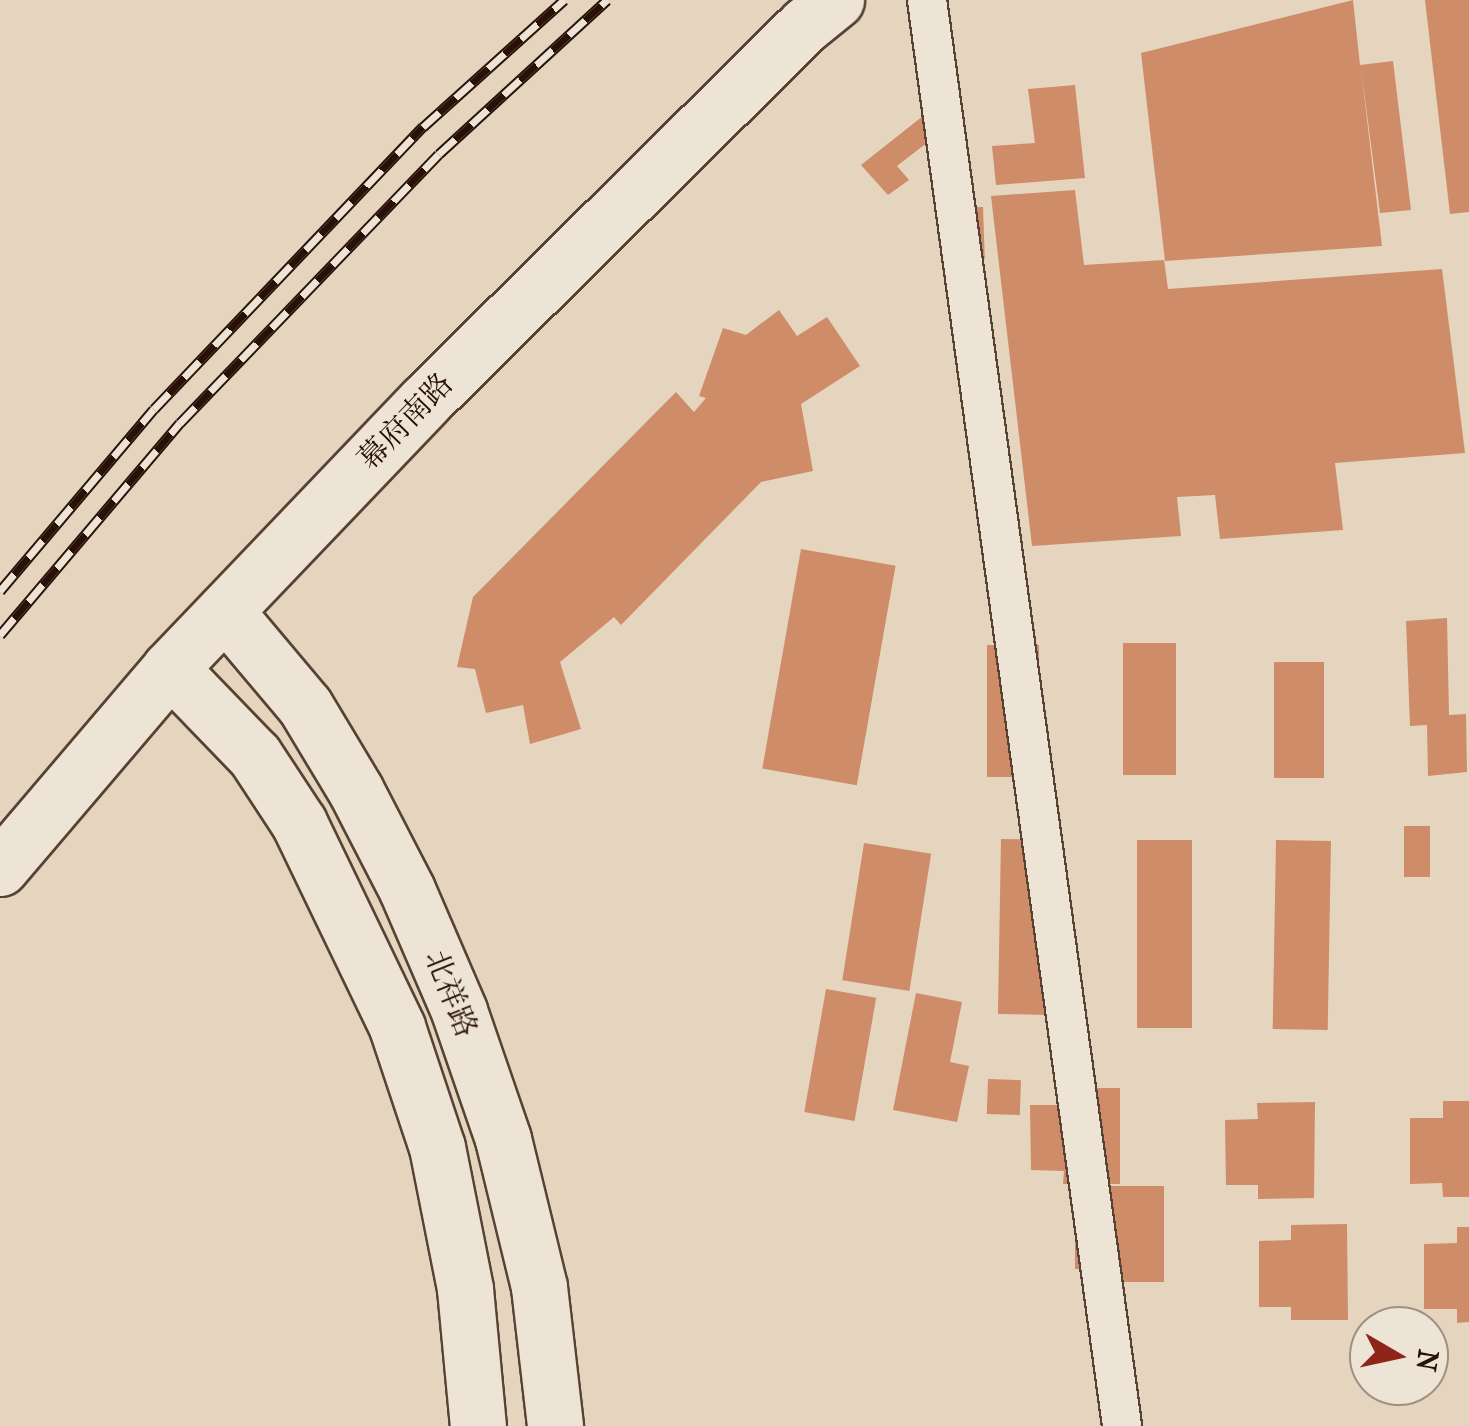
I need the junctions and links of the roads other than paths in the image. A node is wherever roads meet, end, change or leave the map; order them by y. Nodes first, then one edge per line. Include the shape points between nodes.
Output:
1 (836, 0) edge
2 (927, 0) edge
3 (224, 611) junction
4 (170, 668) junction
5 (384, 843) junction
6 (0, 868) edge
7 (326, 876) junction
8 (478, 1426) edge
9 (554, 1426) edge
10 (1122, 1426) edge

1 - 3 street, 幕府南路 via 438,388
2 - 10 street
3 - 4 street, 幕府南路
3 - 5 street, 北祥路 via 305,706
4 - 6 street, 幕府南路
4 - 7 street, 北祥路 via 254,756
5 - 7 street via 343,836
5 - 9 street, 北祥路 via 459,1010 503,1139 539,1287
7 - 8 street, 北祥路 via 398,1026 438,1147 465,1289

